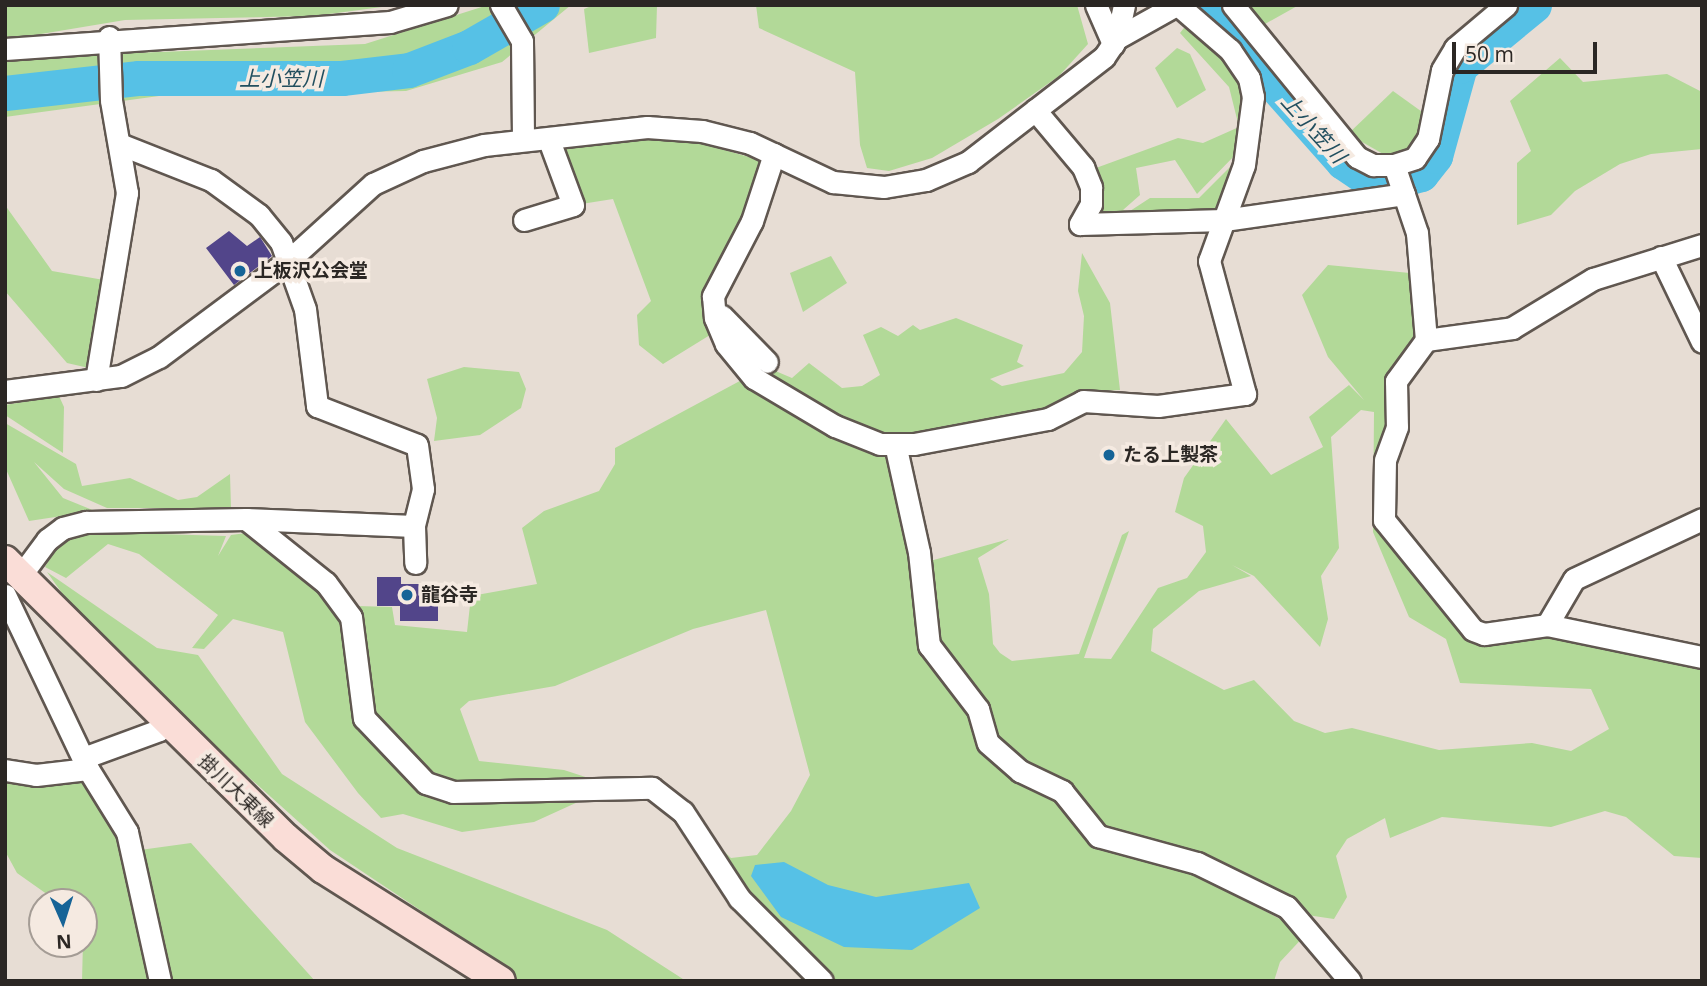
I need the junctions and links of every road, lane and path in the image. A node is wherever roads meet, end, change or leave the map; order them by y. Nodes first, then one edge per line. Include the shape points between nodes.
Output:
1 (447, 5) edge
2 (501, 5) edge
3 (1096, 5) edge
4 (1124, 5) edge
5 (1233, 5) edge
6 (1506, 5) edge
7 (1174, 7) edge
8 (109, 37) junction
9 (1115, 41) junction
10 (5, 49) edge
11 (1035, 110) junction
12 (523, 139) junction
13 (549, 139) junction
14 (122, 145) junction
15 (774, 154) junction
16 (1399, 180) junction
17 (524, 220) dead end
18 (1224, 220) junction
19 (1702, 245) edge
20 (1661, 257) junction
21 (288, 261) junction
22 (717, 284) junction
23 (1426, 340) junction
24 (1702, 342) edge
25 (766, 362) dead end
26 (96, 380) junction
27 (5, 391) edge
28 (895, 444) junction
29 (246, 519) junction
30 (1702, 519) edge
31 (414, 526) junction
32 (415, 563) dead end
33 (10, 576) edge
34 (1547, 625) junction
35 (1702, 657) edge
36 (165, 723) junction
37 (86, 763) junction
38 (5, 770) edge
39 (160, 981) edge
40 (500, 981) edge
41 (822, 981) edge
42 (1350, 981) edge

1 - 8 street via 390,22
2 - 12 street via 522,41
3 - 9 street
4 - 9 street
5 - 16 street via 1357,156
6 - 16 street via 1455,48 1443,70 1428,139
7 - 9 street
7 - 18 street via 1230,50 1249,78 1253,97 1244,165
8 - 10 street
8 - 14 street via 111,100
9 - 11 street
11 - 15 street via 968,162 926,180 895,185 834,182
11 - 18 street via 1083,167 1091,187 1091,204 1080,224
12 - 13 street
12 - 21 street via 423,161 373,184
13 - 15 street via 647,127 702,131
13 - 17 street via 573,205
14 - 21 street via 211,180 259,215
14 - 26 street via 127,193
15 - 22 street via 752,221
16 - 18 street
16 - 23 street via 1417,233
18 - 28 street via 1209,261 1245,394 1158,406 1097,399 1015,427
19 - 20 street
20 - 23 street via 1593,279 1512,328
20 - 24 street
21 - 26 street via 159,357 121,376
21 - 31 street via 305,309 317,406 417,445 423,489
22 - 25 street via 724,322
22 - 28 street via 715,318 726,344 754,378 835,426 880,444
23 - 34 street via 1396,381 1397,427 1385,460 1384,520 1474,630
26 - 27 street
28 - 42 street via 919,552 929,645 978,709 988,743 1020,771 1062,791 1098,836 1197,863 1287,907
29 - 31 street
29 - 33 street via 86,522 63,528
29 - 41 street via 326,583 351,617 363,718 426,783 453,792 652,788 683,812 738,898
30 - 34 street via 1574,579
31 - 32 street
33 - 36 main road, 掛川大東線
33 - 37 street
34 - 35 street
36 - 37 street via 159,730
36 - 40 main road, 掛川大東線 via 323,869
37 - 38 street via 36,775
37 - 39 street via 127,832

